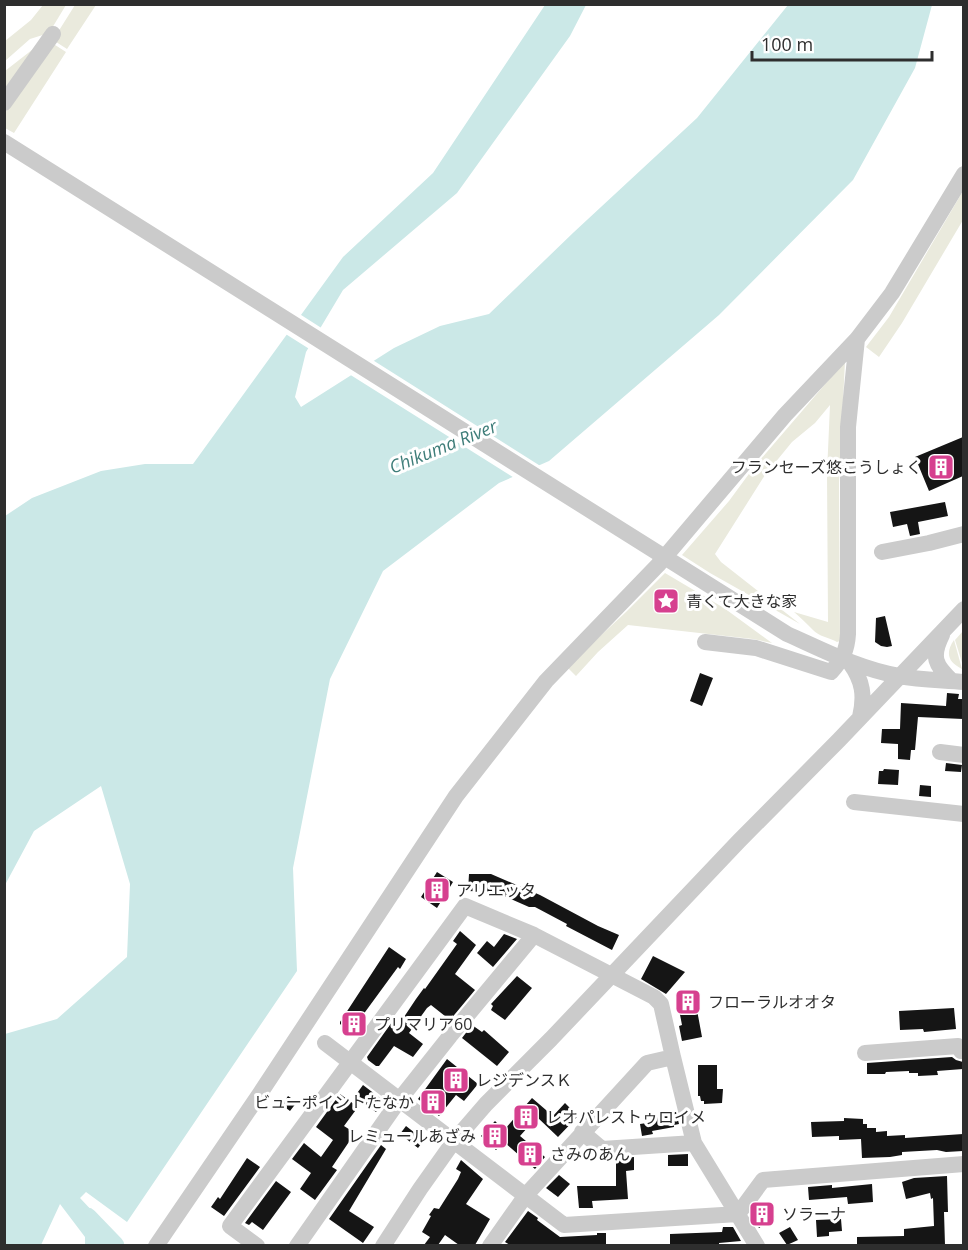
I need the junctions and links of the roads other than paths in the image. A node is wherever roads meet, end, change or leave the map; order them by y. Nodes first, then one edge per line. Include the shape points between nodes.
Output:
1 (53, 34) dead end
2 (4, 103) edge
3 (4, 142) edge
4 (963, 174) edge
5 (857, 339) junction
6 (963, 534) edge
7 (882, 552) dead end
8 (658, 555) junction
9 (963, 609) edge
10 (945, 628) junction
11 (705, 642) dead end
12 (846, 661) junction
13 (900, 676) junction
14 (958, 682) edge
15 (859, 718) junction
16 (940, 752) dead end
17 (963, 755) edge
18 (854, 802) dead end
19 (963, 814) edge
20 (534, 935) junction
21 (611, 975) junction
22 (326, 1043) dead end
23 (963, 1051) edge
24 (865, 1053) dead end
25 (673, 1057) junction
26 (351, 1061) junction
27 (400, 1099) junction
28 (582, 1132) junction
29 (454, 1141) junction
30 (694, 1143) junction
31 (963, 1164) edge
32 (526, 1195) junction
33 (738, 1214) junction
34 (156, 1245) edge
35 (257, 1245) edge
36 (297, 1245) edge
37 (383, 1245) edge
38 (490, 1245) edge
39 (757, 1245) edge

1 - 2 street
3 - 8 street
4 - 5 street via 892,293
5 - 8 street
5 - 12 street via 848,427
6 - 7 street
8 - 12 street via 787,634
8 - 34 street via 546,681 456,796
9 - 10 street
10 - 13 street
10 - 14 street via 935,653 939,669
11 - 12 street via 756,648 831,672
12 - 13 street
12 - 15 street via 857,672 862,687 864,701
13 - 14 street
13 - 15 street
15 - 21 street
16 - 17 street
18 - 19 street
20 - 21 street
20 - 26 street via 465,906
20 - 27 street
21 - 25 street via 661,1004
21 - 29 street
22 - 26 street
23 - 24 street via 958,1046
25 - 28 street via 647,1063
25 - 30 street
26 - 27 street
26 - 35 street via 230,1226
27 - 29 street
27 - 36 street
28 - 30 street via 602,1149
28 - 32 street
29 - 32 street
29 - 37 street
30 - 33 street
31 - 33 street via 763,1180
32 - 33 street via 564,1225
32 - 38 street
33 - 39 street

